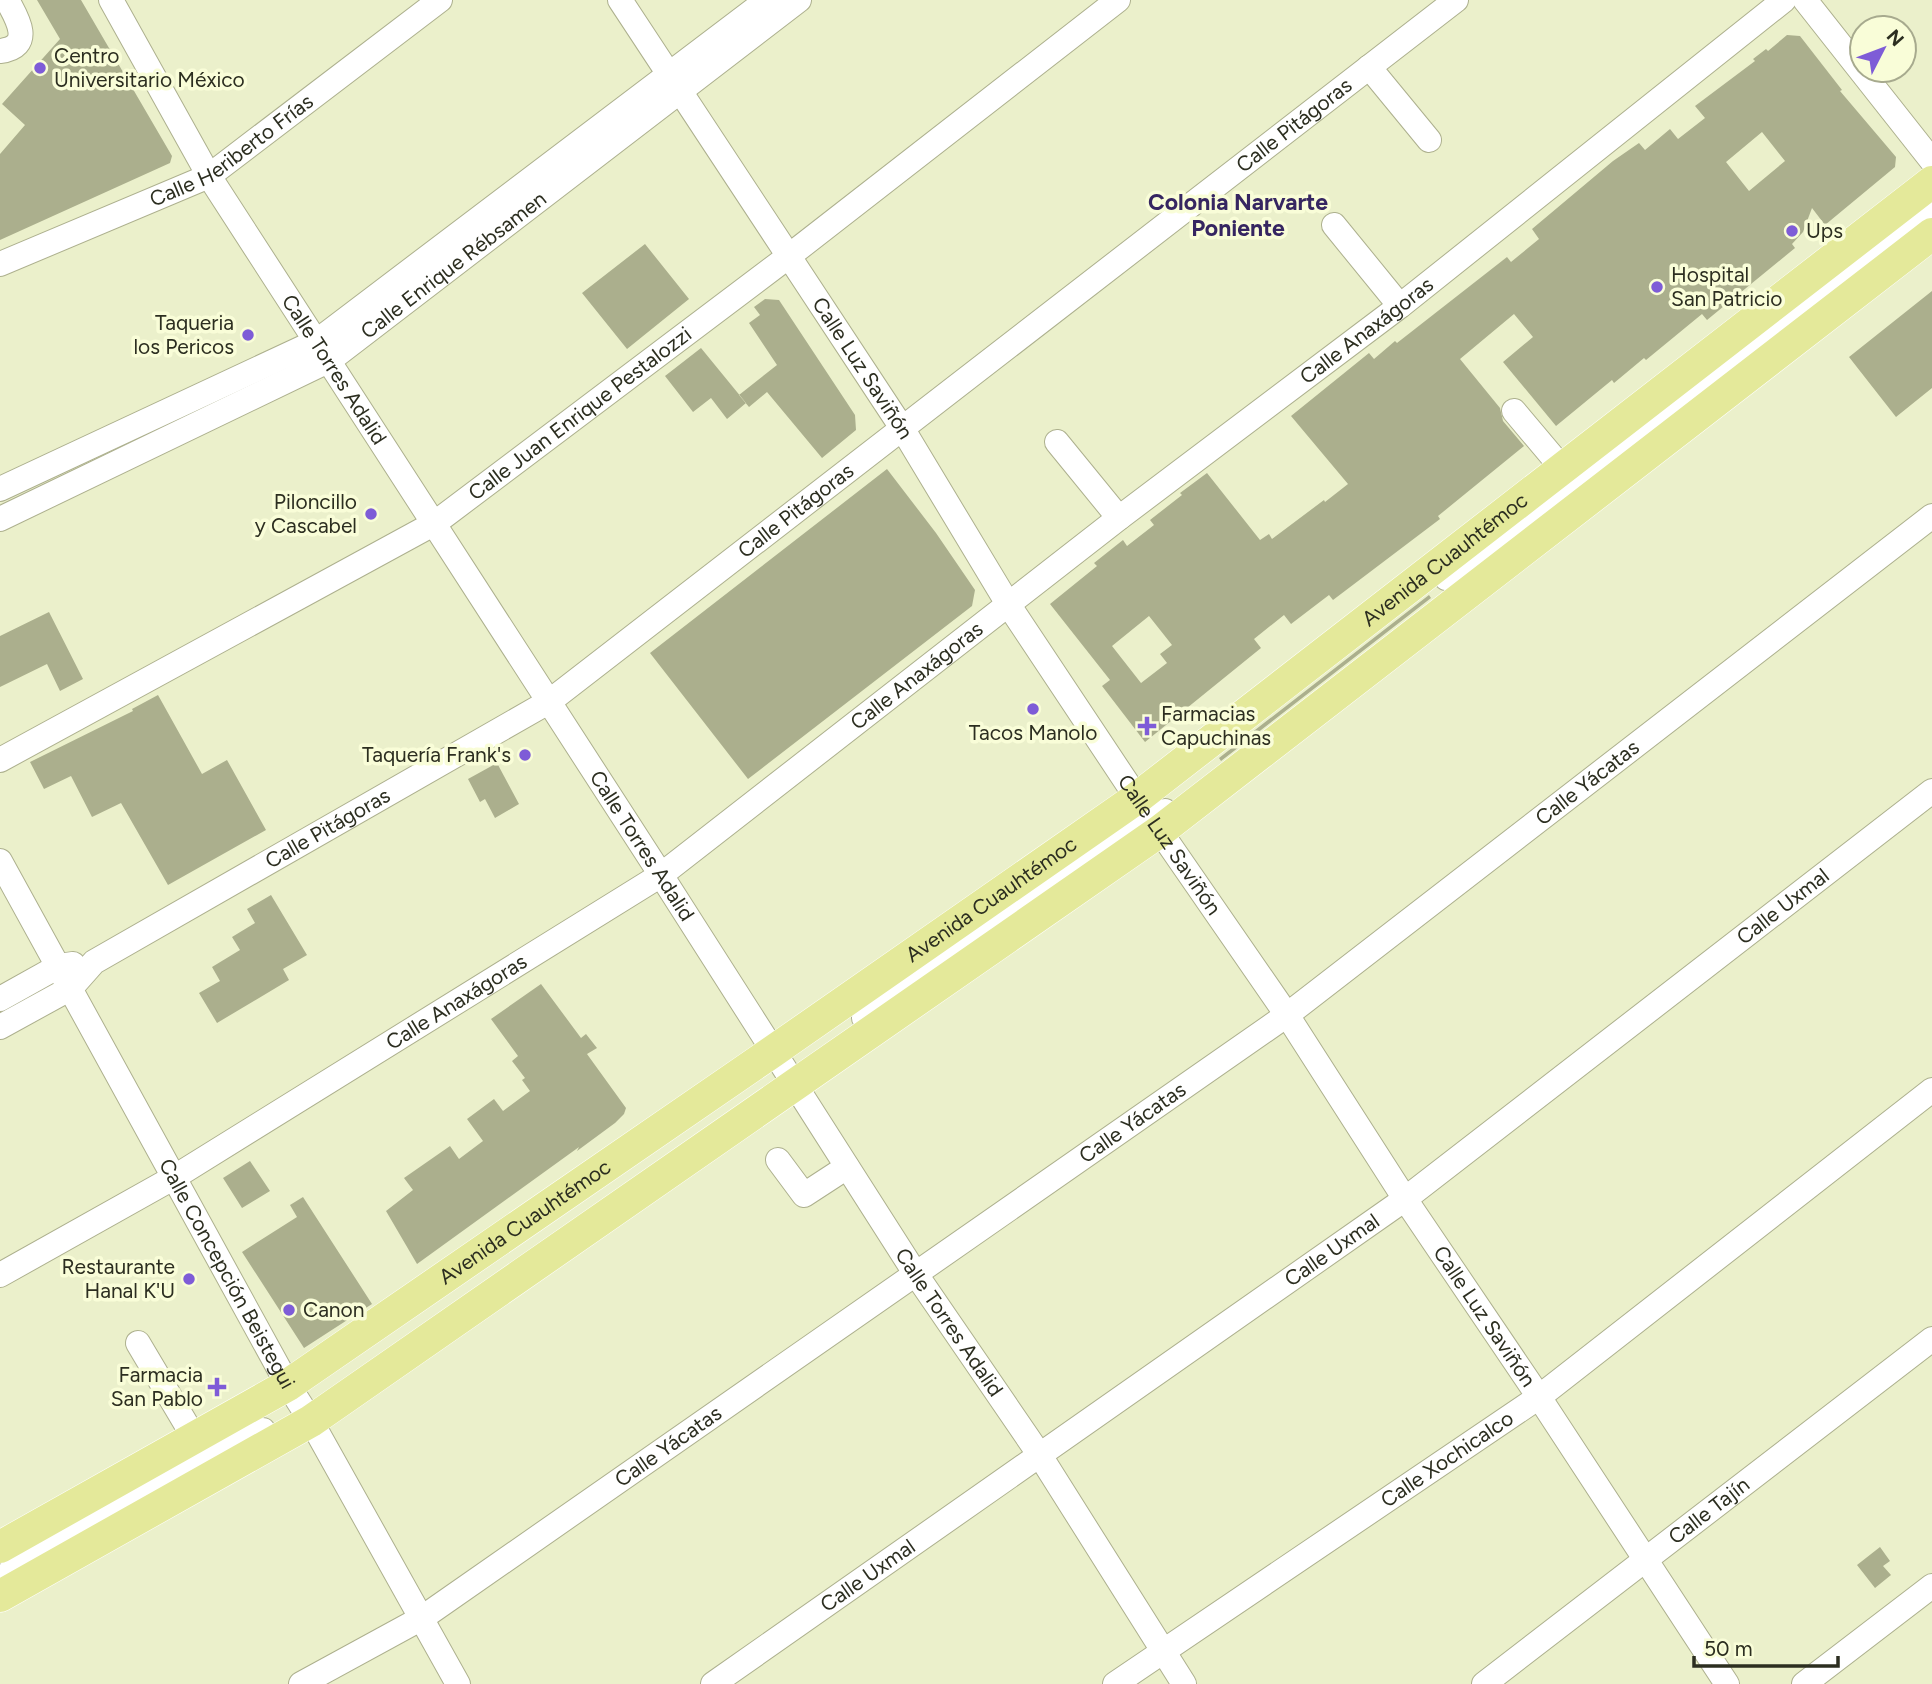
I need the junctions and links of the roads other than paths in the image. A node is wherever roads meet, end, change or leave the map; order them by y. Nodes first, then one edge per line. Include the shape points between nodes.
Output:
1 (7, 0) edge
2 (440, 0) edge
3 (620, 0) edge
4 (767, 0) edge
5 (799, 0) edge
6 (1118, 0) edge
7 (1456, 0) edge
8 (1784, 0) edge
9 (1805, 0) edge
10 (118, 2) edge
11 (0, 51) edge
12 (1370, 67) junction
13 (675, 84) junction
14 (1429, 140) dead end
15 (1932, 160) edge
16 (209, 176) junction
17 (1932, 182) edge
18 (1932, 214) edge
19 (1334, 225) dead end
20 (1932, 234) edge
21 (789, 256) junction
22 (0, 264) edge
23 (1400, 306) junction
24 (323, 350) junction
25 (1514, 411) dead end
26 (902, 428) junction
27 (1057, 442) dead end
28 (78, 453) junction
29 (1562, 468) junction
30 (90, 475) junction
31 (0, 489) edge
32 (1932, 516) edge
33 (1119, 518) junction
34 (0, 519) edge
35 (435, 523) junction
36 (1008, 604) junction
37 (550, 701) junction
38 (0, 760) edge
39 (1932, 791) edge
40 (1149, 815) junction
41 (0, 861) edge
42 (661, 875) junction
43 (94, 962) junction
44 (59, 966) junction
45 (71, 988) junction
46 (0, 999) edge
47 (1287, 1015) junction
48 (0, 1027) edge
49 (785, 1070) junction
50 (1932, 1090) edge
51 (778, 1160) dead end
52 (847, 1167) junction
53 (173, 1178) junction
54 (1405, 1199) junction
55 (915, 1273) junction
56 (0, 1275) edge
57 (1932, 1339) edge
58 (138, 1343) dead end
59 (1539, 1397) junction
60 (300, 1405) junction
61 (195, 1439) junction
62 (1039, 1454) junction
63 (1645, 1561) junction
64 (2, 1573) edge
65 (1932, 1586) edge
66 (422, 1618) junction
67 (1164, 1651) junction
68 (301, 1684) edge
69 (458, 1684) edge
70 (713, 1684) edge
71 (1115, 1684) edge
72 (1184, 1684) edge
73 (1484, 1684) edge
74 (1727, 1684) edge
75 (1804, 1684) edge

1 - 11 street via 22,29 15,46
2 - 16 street, Calle Heriberto Frías
3 - 13 street, Calle Luz Saviñón
4 - 13 street, Calle Enrique Rébsamen
5 - 13 street, Calle Enrique Rébsamen
6 - 21 street, Calle Juan Enrique Pestalozzi
7 - 12 street, Calle Pitágoras
8 - 23 street, Calle Anaxágoras
9 - 15 street
10 - 16 street, Calle Torres Adalid
12 - 14 street
12 - 26 street, Calle Pitágoras
13 - 21 street, Calle Luz Saviñón
13 - 24 street, Calle Enrique Rébsamen
16 - 22 street, Calle Heriberto Frías
16 - 24 street, Calle Torres Adalid
17 - 29 main road, Avenida Cuauhtémoc
18 - 40 street via 1495,549 1467,561 1168,791
19 - 23 street
20 - 40 main road, Avenida Cuauhtémoc
21 - 26 street, Calle Luz Saviñón
21 - 35 street, Calle Juan Enrique Pestalozzi
23 - 33 street, Calle Anaxágoras
24 - 28 street, Calle Enrique Rébsamen
24 - 30 street, Calle Enrique Rébsamen
24 - 35 street, Calle Torres Adalid
25 - 29 street
26 - 36 street, Calle Luz Saviñón
26 - 37 street, Calle Pitágoras
27 - 33 street
28 - 30 street
28 - 31 street, Calle Enrique Rébsamen
29 - 40 main road, Avenida Cuauhtémoc
30 - 34 street, Calle Enrique Rébsamen
32 - 47 street, Calle Yácatas
33 - 36 street, Calle Anaxágoras
35 - 37 street, Calle Torres Adalid
35 - 38 street, Calle Juan Enrique Pestalozzi
36 - 40 street, Calle Luz Saviñón
36 - 42 street, Calle Anaxágoras
37 - 42 street, Calle Torres Adalid
37 - 43 street, Calle Pitágoras
39 - 54 street, Calle Uxmal
40 - 47 street, Calle Luz Saviñón
40 - 49 main road, Avenida Cuauhtémoc
41 - 44 street, Calle Concepción Beistegui
42 - 49 street, Calle Torres Adalid
42 - 53 street, Calle Anaxágoras
43 - 44 street, Calle Pitágoras
43 - 45 street, Calle Pitágoras
44 - 45 street, Calle Concepción Beistegui
44 - 46 street, Calle Pitágoras
45 - 48 street, Calle Pitágoras
45 - 53 street, Calle Concepción Beistegui
47 - 54 street, Calle Luz Saviñón
47 - 55 street, Calle Yácatas
49 - 52 street, Calle Torres Adalid
49 - 60 main road, Avenida Cuauhtémoc
49 - 60 main road, Avenida Cuauhtémoc
50 - 59 street, Calle Xochicalco
51 - 52 street via 804,1195
52 - 55 street, Calle Torres Adalid
53 - 56 street, Calle Anaxágoras
53 - 60 street, Calle Concepción Beistegui
54 - 59 street, Calle Luz Saviñón
54 - 62 street, Calle Uxmal
55 - 62 street, Calle Torres Adalid
55 - 66 street, Calle Yácatas
57 - 63 street, Calle Tajín
58 - 61 street
59 - 63 street, Calle Luz Saviñón
59 - 67 street, Calle Xochicalco
60 - 61 main road, Avenida Cuauhtémoc
60 - 64 main road, Avenida Cuauhtémoc
60 - 66 street, Calle Concepción Beistegui
61 - 64 main road, Avenida Cuauhtémoc
62 - 67 street, Calle Torres Adalid
62 - 70 street, Calle Uxmal
63 - 73 street, Calle Tajín
63 - 74 street, Calle Luz Saviñón
65 - 75 street
66 - 68 street, Calle Yácatas
66 - 69 street, Calle Concepción Beistegui
67 - 71 street, Calle Xochicalco
67 - 72 street, Calle Torres Adalid

